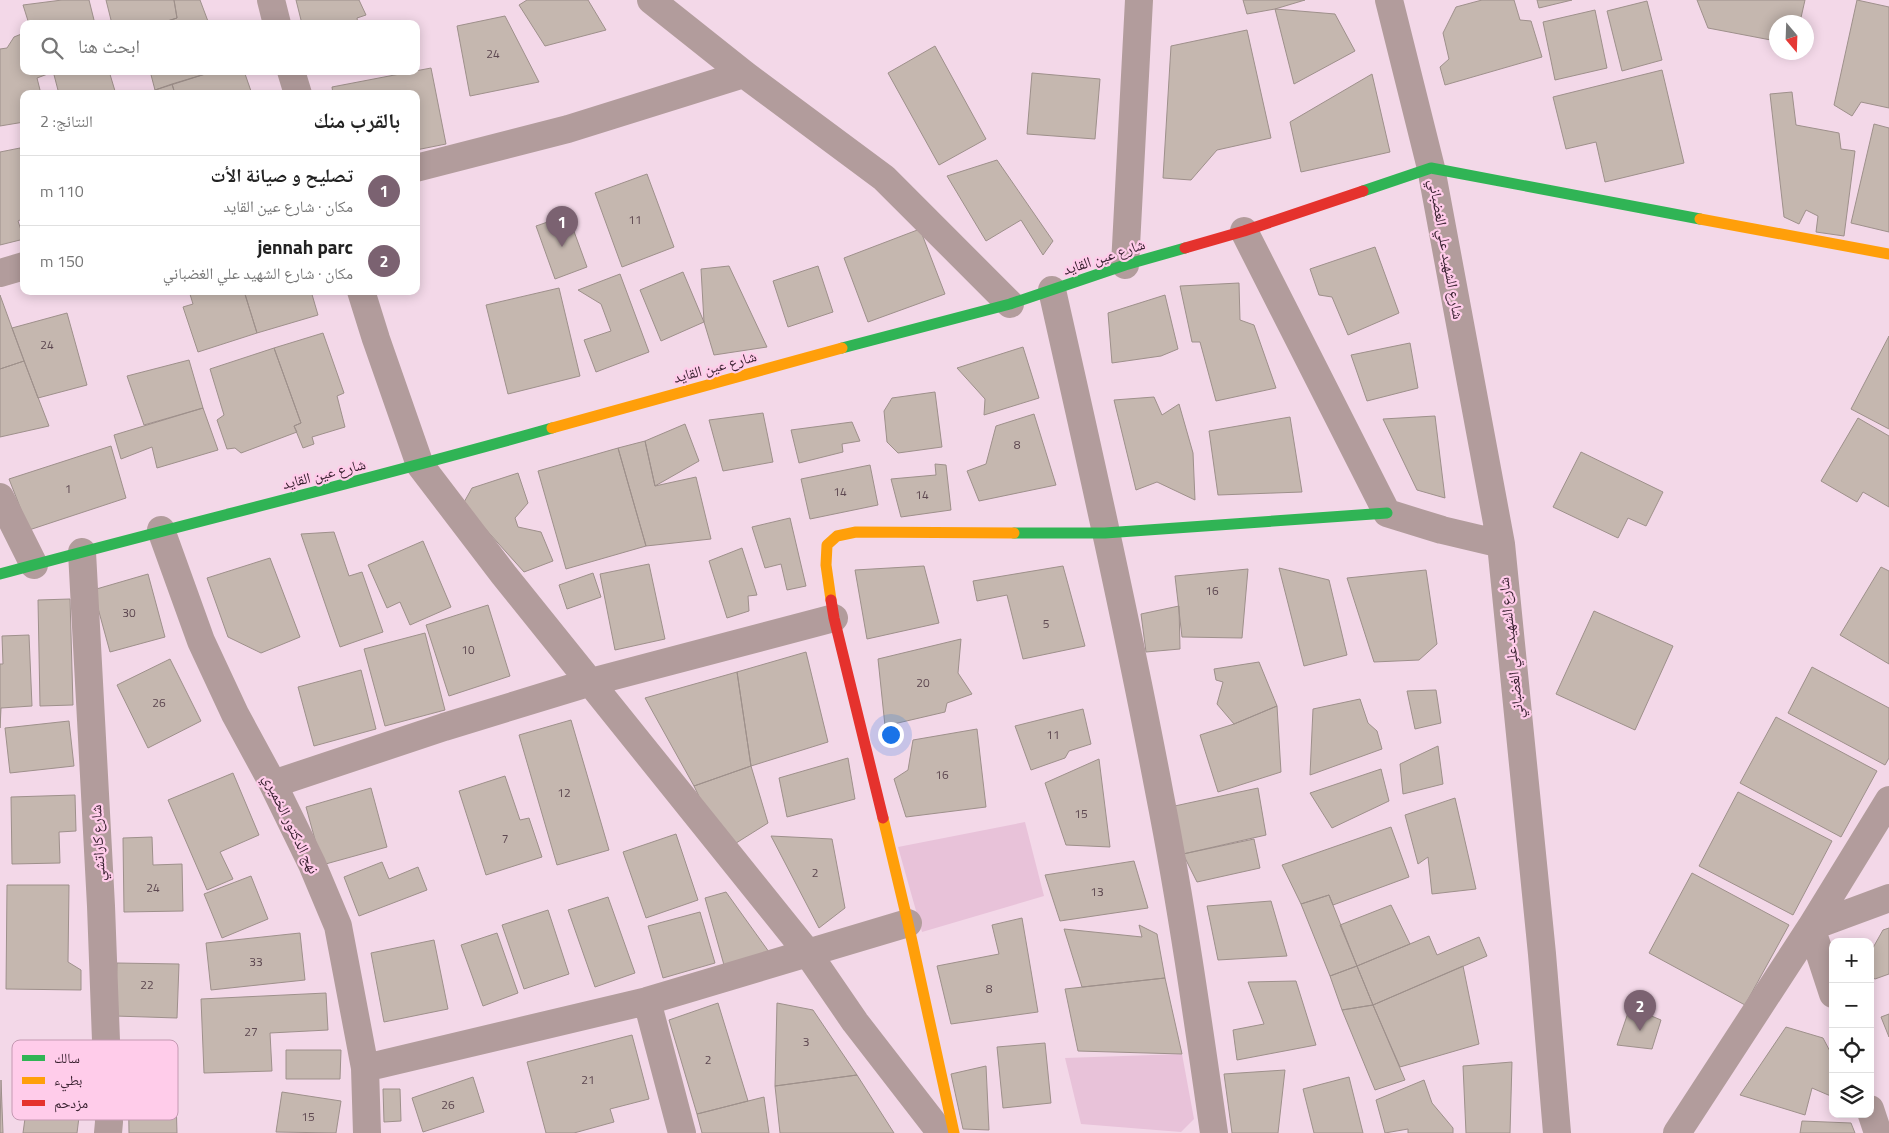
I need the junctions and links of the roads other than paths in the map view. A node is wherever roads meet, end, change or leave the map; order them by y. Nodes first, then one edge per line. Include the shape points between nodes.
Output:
1 (271, 0) edge
2 (651, 0) edge
3 (1139, 0) edge
4 (1390, 0) edge
5 (277, 20) edge
6 (744, 74) junction
7 (291, 75) edge
8 (297, 90) edge
9 (420, 167) edge
10 (1431, 168) junction
11 (1244, 231) junction
12 (1889, 254) edge
13 (1125, 265) junction
14 (20, 267) edge
15 (0, 273) edge
16 (1052, 290) junction
17 (363, 295) edge
18 (1010, 304) junction
19 (420, 465) junction
20 (0, 497) edge
21 (1387, 513) junction
22 (161, 530) junction
23 (1105, 533) junction
24 (1501, 544) junction
25 (82, 552) junction
26 (34, 565) junction
27 (0, 574) edge
28 (834, 618) junction
29 (591, 682) junction
30 (273, 784) junction
31 (1889, 800) edge
32 (1889, 898) edge
33 (908, 923) junction
34 (1811, 927) junction
35 (807, 952) junction
36 (1829, 983) edge
37 (647, 1001) junction
38 (106, 1040) edge
39 (365, 1068) junction
40 (1873, 1118) edge
41 (109, 1120) edge
42 (108, 1133) edge
43 (367, 1133) edge
44 (682, 1133) edge
45 (941, 1133) edge
46 (954, 1133) edge
47 (1214, 1133) edge
48 (1557, 1133) edge
49 (1677, 1133) edge
50 (1878, 1133) edge

1 - 5 street
2 - 6 street
3 - 13 street
4 - 10 street, شارع الشهيد علي الغضباني
6 - 9 street via 568,129
6 - 18 street via 884,178
7 - 8 street
10 - 11 street, شارع عين القايد
10 - 12 street
10 - 24 street, شارع الشهيد علي الغضباني
11 - 13 street, شارع عين القايد
11 - 21 street
13 - 16 street, شارع عين القايد
14 - 15 street
16 - 18 street, شارع عين القايد
16 - 23 street
17 - 19 street
18 - 19 street, شارع عين القايد via 678,392
19 - 22 street, شارع عين القايد
19 - 29 street
20 - 26 street
21 - 23 street
21 - 24 street
22 - 25 street, شارع عين القايد
22 - 30 street, نهج الدكتور الخميري via 202,641
23 - 28 street via 856,532 837,536 827,545 826,565
23 - 47 street via 1160,797 1195,998
24 - 48 street, شارع الشهيد علي الغضباني
25 - 26 street, شارع عين القايد
25 - 38 street, شارع كاراتشي
26 - 27 street, شارع عين القايد
28 - 29 street
28 - 33 street
29 - 30 street
29 - 35 street
30 - 39 street, نهج الدكتور الخميري via 338,926
31 - 34 street
32 - 34 street
33 - 35 street
33 - 46 street
34 - 36 street
34 - 49 street
35 - 37 street
35 - 45 street via 855,1022
37 - 39 street
37 - 44 street
39 - 43 street, نهج الدكتور الخميري
40 - 50 street
41 - 42 street, شارع كاراتشي

